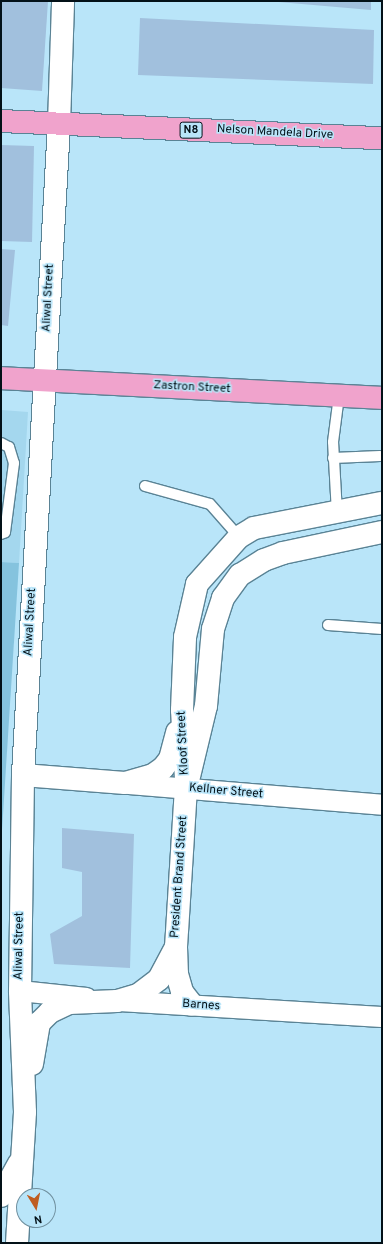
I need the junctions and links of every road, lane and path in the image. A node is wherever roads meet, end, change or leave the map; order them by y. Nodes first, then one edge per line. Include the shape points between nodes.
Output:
1 (64, 1) edge
2 (1, 121) edge
3 (59, 124) junction
4 (382, 138) edge
5 (1, 378) edge
6 (44, 381) junction
7 (340, 396) junction
8 (382, 398) edge
9 (1, 443) edge
10 (380, 456) dead end
11 (333, 458) junction
12 (145, 486) dead end
13 (382, 502) edge
14 (336, 513) junction
15 (382, 532) edge
16 (1, 534) edge
17 (239, 537) junction
18 (328, 625) dead end
19 (382, 629) edge
20 (182, 710) junction
21 (23, 775) junction
22 (125, 783) junction
23 (186, 788) junction
24 (382, 805) edge
25 (176, 947) junction
26 (20, 992) junction
27 (117, 1001) junction
28 (192, 1005) junction
29 (382, 1018) edge
30 (25, 1112) junction
31 (22, 1157) junction
32 (1, 1196) edge
33 (17, 1243) edge

1 - 3 main road, Aliwal Street
2 - 3 highway, Nelson Mandela Drive / N8
3 - 4 highway, Nelson Mandela Drive / N8
3 - 6 main road, Aliwal Street
5 - 6 highway, Zastron Street
6 - 7 highway, Zastron Street
6 - 21 main road, Aliwal Street
7 - 8 highway, Zastron Street
7 - 11 lane
9 - 16 lane via 9,447 14,463 5,532
10 - 11 lane
11 - 14 lane
12 - 17 lane via 210,504
13 - 14 main road, Kloof Street
14 - 17 main road, Kloof Street via 254,528
15 - 23 main road, Kloof Street via 283,553 264,560 240,575 223,598 213,629 206,706
17 - 20 main road, Kloof Street via 197,584 185,637
18 - 19 lane
20 - 22 main road via 174,747 163,768 153,775
20 - 23 main road, Kloof Street
21 - 22 main road, Kellner Street
21 - 26 main road, Aliwal Street
22 - 23 street, Kellner Street
23 - 24 street, Kellner Street
23 - 25 main road, President Brand Street
25 - 27 main road, President Brand Street via 159,979 138,995
25 - 28 main road via 177,974 182,992
26 - 27 street, Barnes
26 - 30 main road, Aliwal Street
27 - 28 street, Barnes
27 - 30 main road, President Brand Street via 69,1003 50,1012 39,1023
28 - 29 street, Barnes
30 - 31 main road, Aliwal Street
31 - 32 main road
31 - 33 main road, Aliwal Street

